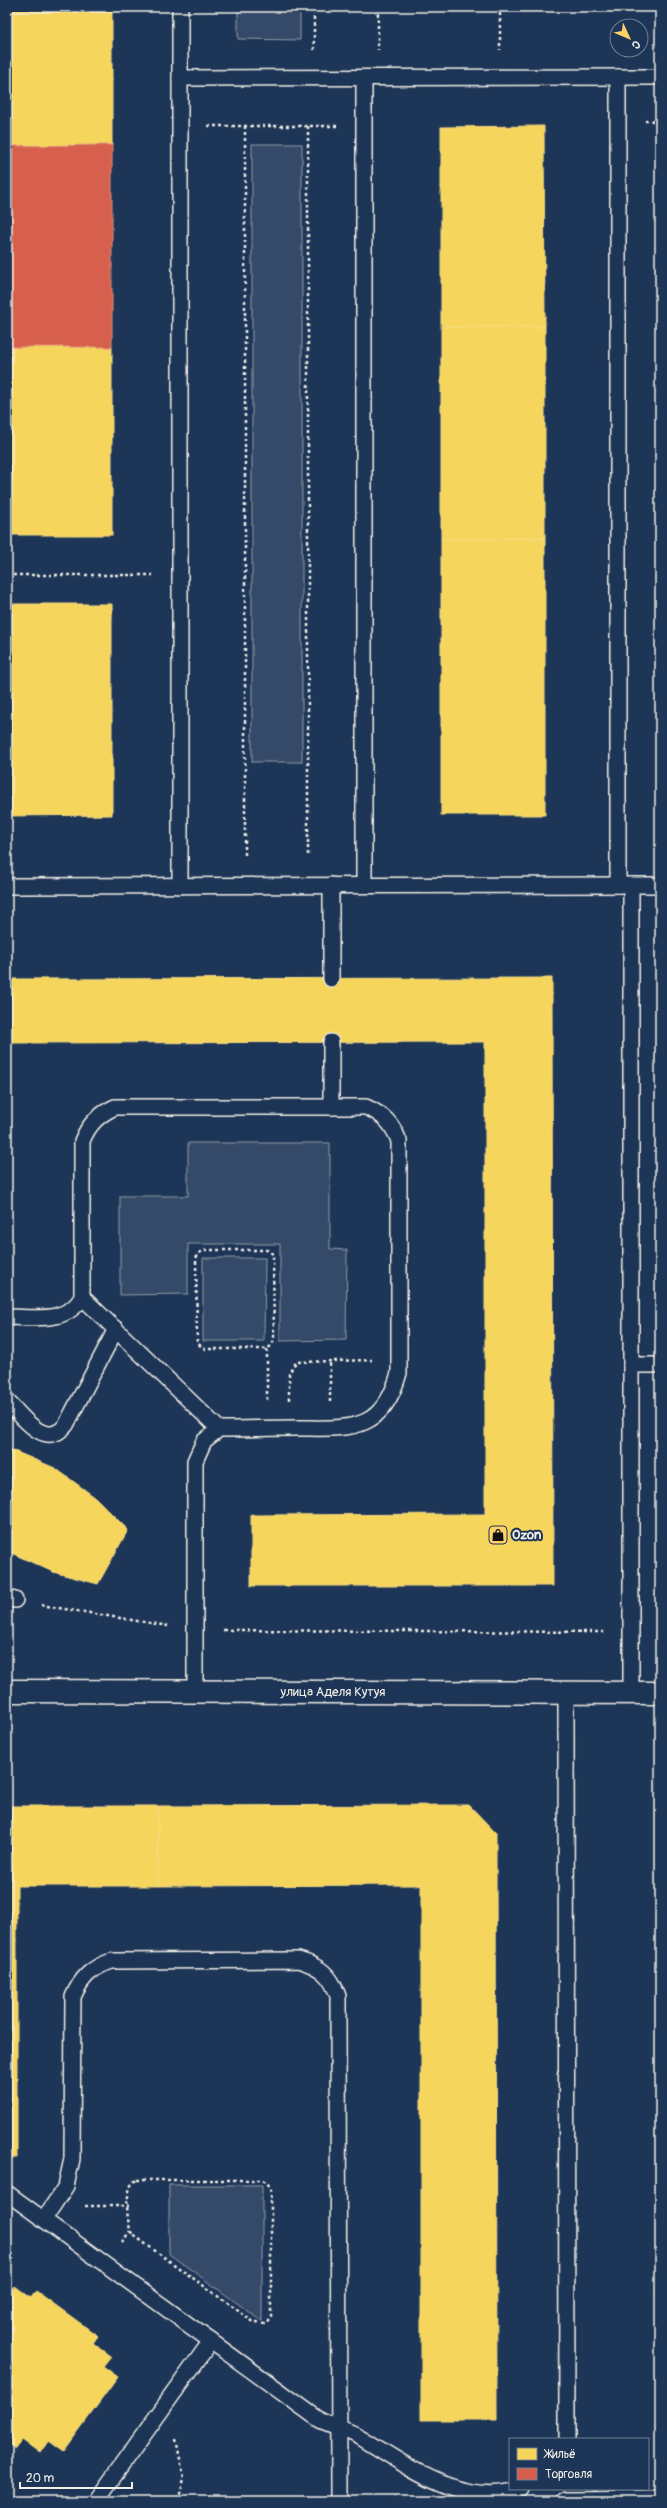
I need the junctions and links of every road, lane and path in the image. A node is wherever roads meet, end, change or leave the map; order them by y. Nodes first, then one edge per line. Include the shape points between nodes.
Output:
1 (180, 7) edge
2 (314, 7) edge
3 (378, 7) edge
4 (500, 7) edge
5 (500, 77) junction
6 (618, 77) junction
7 (660, 77) edge
8 (180, 78) junction
9 (314, 78) junction
10 (371, 78) junction
11 (363, 125) junction
12 (180, 126) junction
13 (245, 126) junction
14 (308, 126) junction
15 (7, 575) edge
16 (180, 575) junction
17 (308, 885) junction
18 (331, 885) junction
19 (364, 885) junction
20 (625, 885) junction
21 (660, 885) edge
22 (7, 886) edge
23 (180, 886) junction
24 (245, 886) junction
25 (331, 979) dead end
26 (331, 1042) dead end
27 (331, 1107) junction
28 (82, 1296) junction
29 (7, 1317) edge
30 (116, 1329) junction
31 (266, 1349) junction
32 (330, 1360) junction
33 (399, 1360) junction
34 (631, 1365) junction
35 (660, 1365) edge
36 (7, 1401) edge
37 (267, 1428) junction
38 (289, 1428) junction
39 (330, 1428) junction
40 (219, 1429) junction
41 (11, 1599) edge
42 (195, 1630) junction
43 (632, 1633) junction
44 (7, 1691) edge
45 (195, 1692) junction
46 (566, 1693) junction
47 (631, 1693) junction
48 (660, 1693) edge
49 (7, 2193) edge
50 (54, 2206) junction
51 (129, 2206) junction
52 (44, 2219) junction
53 (211, 2341) junction
54 (166, 2404) junction
55 (338, 2428) junction
56 (567, 2438) edge
57 (518, 2490) edge
58 (566, 2496) edge
59 (660, 2498) edge
60 (96, 2501) edge
61 (178, 2501) edge
62 (339, 2501) edge

1 - 8 lane
2 - 9 path
3 - 10 path
4 - 5 path
5 - 6 lane
5 - 10 lane
6 - 7 lane
6 - 20 lane
8 - 9 lane
8 - 12 lane
9 - 10 lane
10 - 11 lane
11 - 14 path
11 - 19 lane
12 - 13 path
12 - 16 lane
13 - 14 path
13 - 24 path
14 - 17 path
15 - 16 path
16 - 23 lane
17 - 18 lane
17 - 24 lane
18 - 19 lane
18 - 25 lane
19 - 20 lane
20 - 21 lane
20 - 34 lane
22 - 23 lane
23 - 24 lane
26 - 27 lane
27 - 28 lane via 115,1107 95,1119 82,1141
27 - 33 lane via 366,1107 380,1113 389,1121 399,1141
28 - 29 lane via 74,1308 63,1315
28 - 30 lane
30 - 36 lane via 60,1432 52,1435 39,1431
30 - 40 lane
31 - 31 path via 205,1349 197,1343 196,1258 202,1251 266,1250 273,1254 274,1340
31 - 37 path
32 - 33 path
32 - 38 path via 300,1360 293,1365 289,1374
32 - 39 path
33 - 39 lane via 395,1387 377,1414 350,1428
34 - 35 lane
34 - 43 lane
37 - 38 lane
37 - 40 lane
38 - 39 lane
40 - 42 lane via 204,1441 195,1461
41 - 42 path
42 - 43 path
42 - 45 lane
43 - 47 lane
44 - 45 street, улица Аделя Кутуя
45 - 46 street, улица Аделя Кутуя
46 - 47 street, улица Аделя Кутуя
46 - 56 lane
47 - 48 street, улица Аделя Кутуя
49 - 52 lane
50 - 51 path
50 - 52 lane
50 - 55 lane via 66,2186 72,2159 73,1997 79,1982 89,1972 99,1965 112,1961 298,1960 321,1969 334,1984 338,1996
51 - 51 path via 129,2190 137,2180 267,2182 271,2190 269,2321 262,2325 255,2323 132,2234
52 - 53 lane
53 - 54 lane
53 - 55 lane via 313,2416
54 - 60 lane
54 - 61 path via 184,2470 183,2488
55 - 57 lane via 360,2437 444,2491 464,2498 496,2499
55 - 62 lane
58 - 59 lane

